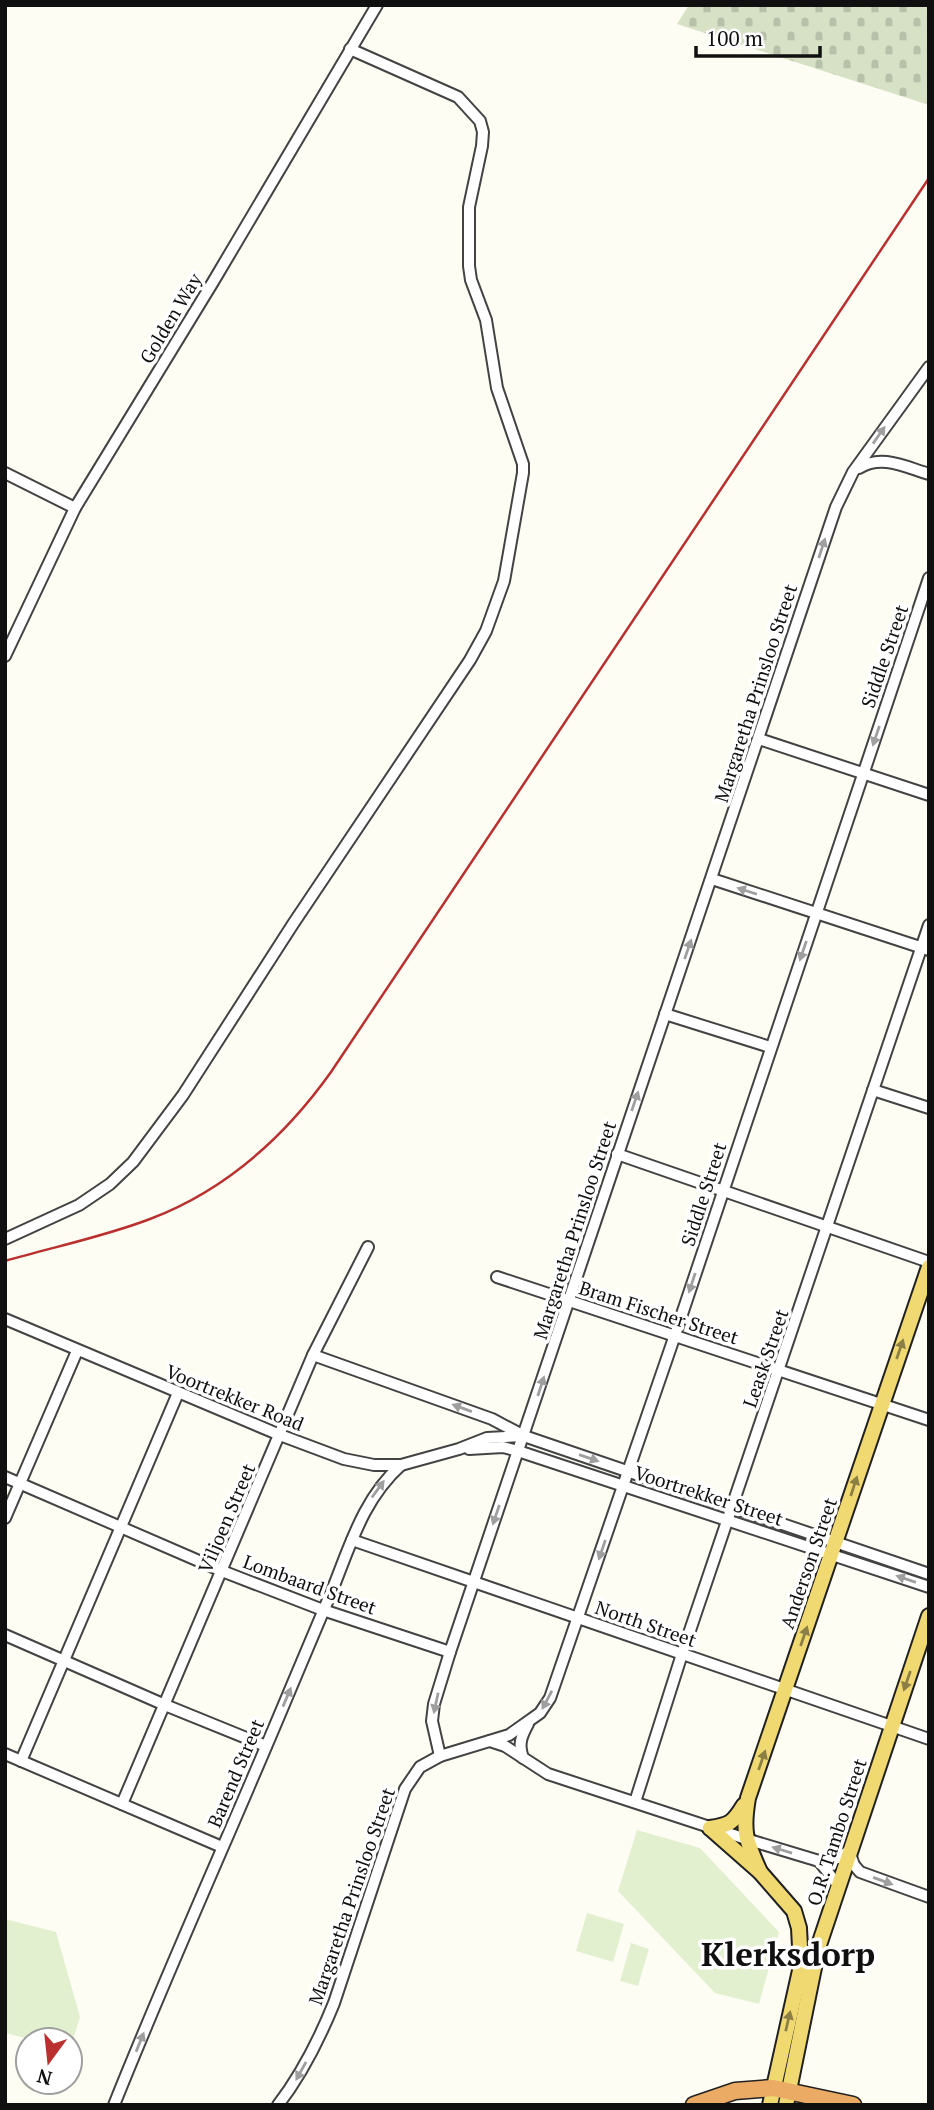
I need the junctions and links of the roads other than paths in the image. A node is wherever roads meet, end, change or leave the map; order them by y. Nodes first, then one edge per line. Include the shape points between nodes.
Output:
1 (377, 5) edge
2 (350, 50) junction
3 (929, 367) edge
4 (853, 472) junction
5 (5, 473) edge
6 (929, 474) edge
7 (75, 508) junction
8 (929, 578) edge
9 (5, 656) edge
10 (759, 739) junction
11 (863, 774) junction
12 (929, 795) edge
13 (712, 880) junction
14 (816, 913) junction
15 (929, 925) edge
16 (925, 949) edge
17 (665, 1014) junction
18 (770, 1048) junction
19 (873, 1090) junction
20 (929, 1108) edge
21 (617, 1154) junction
22 (723, 1190) junction
23 (827, 1229) junction
24 (5, 1239) edge
25 (368, 1247) dead end
26 (929, 1265) edge
27 (497, 1277) dead end
28 (570, 1301) junction
29 (5, 1319) edge
30 (675, 1335) junction
31 (77, 1351) junction
32 (313, 1355) junction
33 (779, 1371) junction
34 (178, 1393) junction
35 (881, 1405) junction
36 (929, 1420) edge
37 (281, 1435) junction
38 (524, 1436) junction
39 (459, 1449) junction
40 (518, 1451) junction
41 (401, 1465) junction
42 (628, 1471) junction
43 (5, 1477) edge
44 (20, 1483) junction
45 (623, 1485) junction
46 (733, 1506) junction
47 (5, 1518) edge
48 (728, 1519) junction
49 (121, 1527) junction
50 (352, 1540) junction
51 (834, 1547) junction
52 (222, 1571) junction
53 (929, 1574) edge
54 (474, 1582) junction
55 (929, 1587) edge
56 (323, 1610) junction
57 (929, 1616) edge
58 (579, 1618) junction
59 (5, 1635) edge
60 (450, 1652) junction
61 (682, 1654) junction
62 (64, 1660) junction
63 (786, 1690) junction
64 (165, 1705) junction
65 (529, 1723) junction
66 (892, 1726) junction
67 (929, 1739) edge
68 (491, 1741) junction
69 (266, 1746) junction
70 (5, 1754) edge
71 (440, 1756) junction
72 (523, 1758) junction
73 (21, 1761) junction
74 (748, 1798) junction
75 (635, 1802) junction
76 (122, 1804) junction
77 (710, 1828) junction
78 (746, 1839) junction
79 (222, 1847) junction
80 (849, 1851) junction
81 (819, 1861) junction
82 (760, 1872) junction
83 (838, 1885) junction
84 (929, 1897) edge
85 (782, 2094) edge
86 (114, 2105) edge
87 (278, 2105) edge
88 (694, 2105) edge
89 (770, 2105) edge
90 (853, 2105) edge

1 - 2 street, Golden Way
2 - 7 street, Golden Way
2 - 24 street via 458,97 480,121 482,146 470,192 468,267 486,320 497,388 523,464 503,581 486,631 470,660 149,1141 133,1162 95,1195
4 -> 3 street, Margaretha Prinsloo Street
4 - 6 street via 870,461 887,461
10 -> 4 street, Margaretha Prinsloo Street via 836,507
5 - 7 street
7 - 9 street, Golden Way
8 -> 11 street, Siddle Street
10 - 11 street
10 - 13 street, Margaretha Prinsloo Street
11 - 12 street
11 - 14 street, Siddle Street
14 -> 13 street
17 -> 13 street, Margaretha Prinsloo Street
14 - 16 street
14 -> 18 street, Siddle Street
15 - 16 street, Leask Street
16 - 19 street, Leask Street
17 - 18 street
21 -> 17 street, Margaretha Prinsloo Street
18 - 22 street, Siddle Street
19 - 20 street
19 - 23 street, Leask Street
21 - 22 street
21 - 28 street, Margaretha Prinsloo Street
22 - 23 street
22 -> 30 street, Siddle Street
23 - 26 street
23 - 33 street, Leask Street
25 - 32 street, Viljoen Street
35 -> 26 main road, Anderson Street
27 - 28 street, Bram Fischer Street
28 - 30 street, Bram Fischer Street
38 -> 28 street, Margaretha Prinsloo Street
29 - 31 street, Voortrekker Road
30 - 33 street, Bram Fischer Street
30 - 42 street, Siddle Street
31 - 34 street, Voortrekker Road
31 - 44 street
32 - 37 street, Viljoen Street
38 -> 32 street via 492,1419
33 - 35 street, Bram Fischer Street
33 - 46 street, Leask Street
34 - 37 street, Voortrekker Road
34 - 49 street
35 - 36 street, Bram Fischer Street
51 -> 35 main road, Anderson Street
37 - 41 street, Voortrekker Road via 344,1459
37 - 52 street, Viljoen Street
38 - 39 street, Voortrekker Road via 487,1438
38 - 40 street, Margaretha Prinsloo Street
38 -> 42 street, Voortrekker Street
39 - 40 street, Voortrekker Road
39 - 41 street, Voortrekker Road
40 - 45 street, Voortrekker Street
40 -> 54 street, Margaretha Prinsloo Street
50 -> 41 street, Barend Street via 371,1498
42 - 45 street, Siddle Street
42 - 46 street, Voortrekker Street
43 - 44 street, Lombaard Street
44 - 47 street
44 - 49 street, Lombaard Street
45 - 48 street, Voortrekker Street
45 -> 58 street, Siddle Street
46 - 48 street, Leask Street
46 - 51 street, Voortrekker Street
48 - 51 street, Voortrekker Street
48 - 61 street, Leask Street
49 - 52 street, Lombaard Street
49 - 62 street
50 - 54 street, North Street
50 - 56 street, Barend Street
51 - 53 street, Voortrekker Street
55 -> 51 street, Voortrekker Street
63 -> 51 main road, Anderson Street
52 - 56 street, Lombaard Street
52 - 64 street, Viljoen Street
54 - 58 street, North Street
54 - 60 street, Margaretha Prinsloo Street
56 - 60 street, Lombaard Street
69 -> 56 street, Barend Street
57 -> 66 main road, O.R. Tambo Street
58 - 61 street, North Street
58 -> 65 street, Siddle Street via 550,1698
59 - 62 street
60 -> 71 street, Margaretha Prinsloo Street via 432,1721
61 - 63 street, North Street
61 - 75 street, Leask Street
62 - 64 street
62 - 73 street
63 - 66 street, North Street
74 -> 63 main road, Anderson Street
64 - 69 street
64 - 76 street, Viljoen Street
65 - 68 street, Siddle Street
65 - 72 street via 520,1747
66 - 67 street, North Street
66 - 80 main road, O.R. Tambo Street
68 - 71 street, Siddle Street
68 - 72 street
69 - 79 street, Barend Street
70 - 73 street
71 -> 87 street, Margaretha Prinsloo Street via 420,1768 405,1789 334,2003 321,2035
72 - 75 street via 548,1774
73 - 76 street
74 - 77 main road via 735,1820
74 - 78 main road, Anderson Street
75 - 77 street
76 - 79 street
77 - 78 street
77 - 82 main road
81 -> 78 street
78 - 82 main road, Anderson Street
86 -> 79 street, Barend Street
80 - 81 street
80 - 83 main road, O.R. Tambo Street
80 -> 84 street via 860,1872
81 - 83 street
85 -> 82 main road, O.R. Tambo Street via 801,1945 794,1911
83 - 85 main road, O.R. Tambo Street
85 - 88 highway via 735,2091
85 - 89 main road, O.R. Tambo Street
85 - 90 highway

